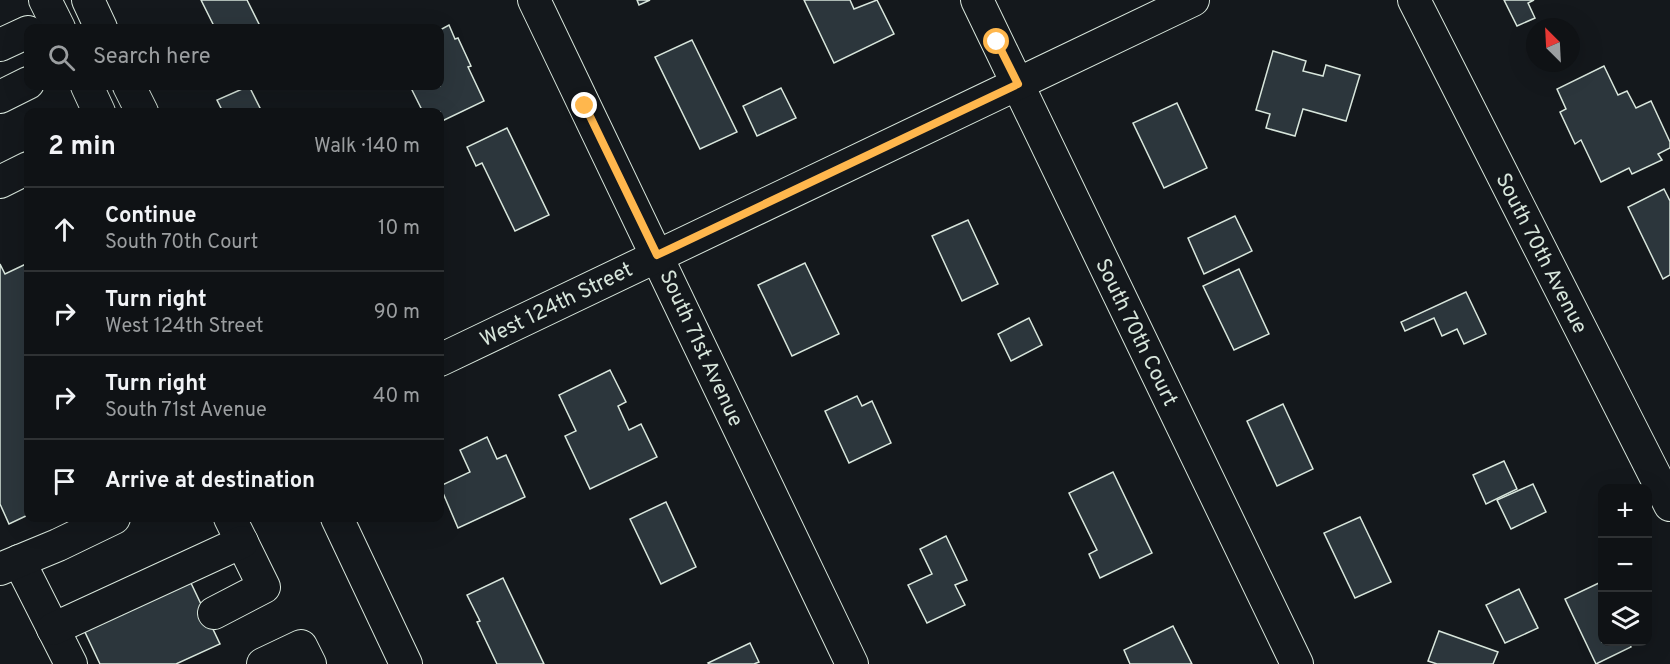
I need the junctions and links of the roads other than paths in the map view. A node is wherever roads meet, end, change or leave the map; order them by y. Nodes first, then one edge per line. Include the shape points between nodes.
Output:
1 (88, 0) edge
2 (534, 0) edge
3 (977, 0) edge
4 (1193, 0) edge
5 (1414, 0) edge
6 (100, 24) edge
7 (24, 33) edge
8 (0, 45) edge
9 (24, 84) edge
10 (1018, 84) junction
11 (89, 90) edge
12 (131, 90) edge
13 (0, 97) edge
14 (97, 108) edge
15 (140, 108) edge
16 (24, 170) edge
17 (0, 182) edge
18 (657, 255) junction
19 (444, 358) edge
20 (1670, 505) edge
21 (105, 522) edge
22 (339, 522) edge
23 (236, 530) edge
24 (10, 565) edge
25 (214, 613) dead end
26 (53, 629) junction
27 (71, 664) edge
28 (263, 664) edge
29 (310, 664) edge
30 (406, 664) edge
31 (852, 664) edge
32 (1297, 664) edge

1 - 6 street
2 - 18 street, South 71st Avenue
3 - 10 street, South 70th Court
4 - 10 street, West 124th Street
5 - 20 street, South 70th Avenue
7 - 8 street
9 - 13 street
10 - 18 street, West 124th Street
10 - 32 street, South 70th Court
11 - 14 street
12 - 15 street
16 - 17 street
18 - 19 street, West 124th Street
18 - 31 street, South 71st Avenue
21 - 24 street
22 - 30 street
23 - 25 street via 264,586
23 - 26 street
24 - 26 street
26 - 27 street
28 - 29 street via 301,646

